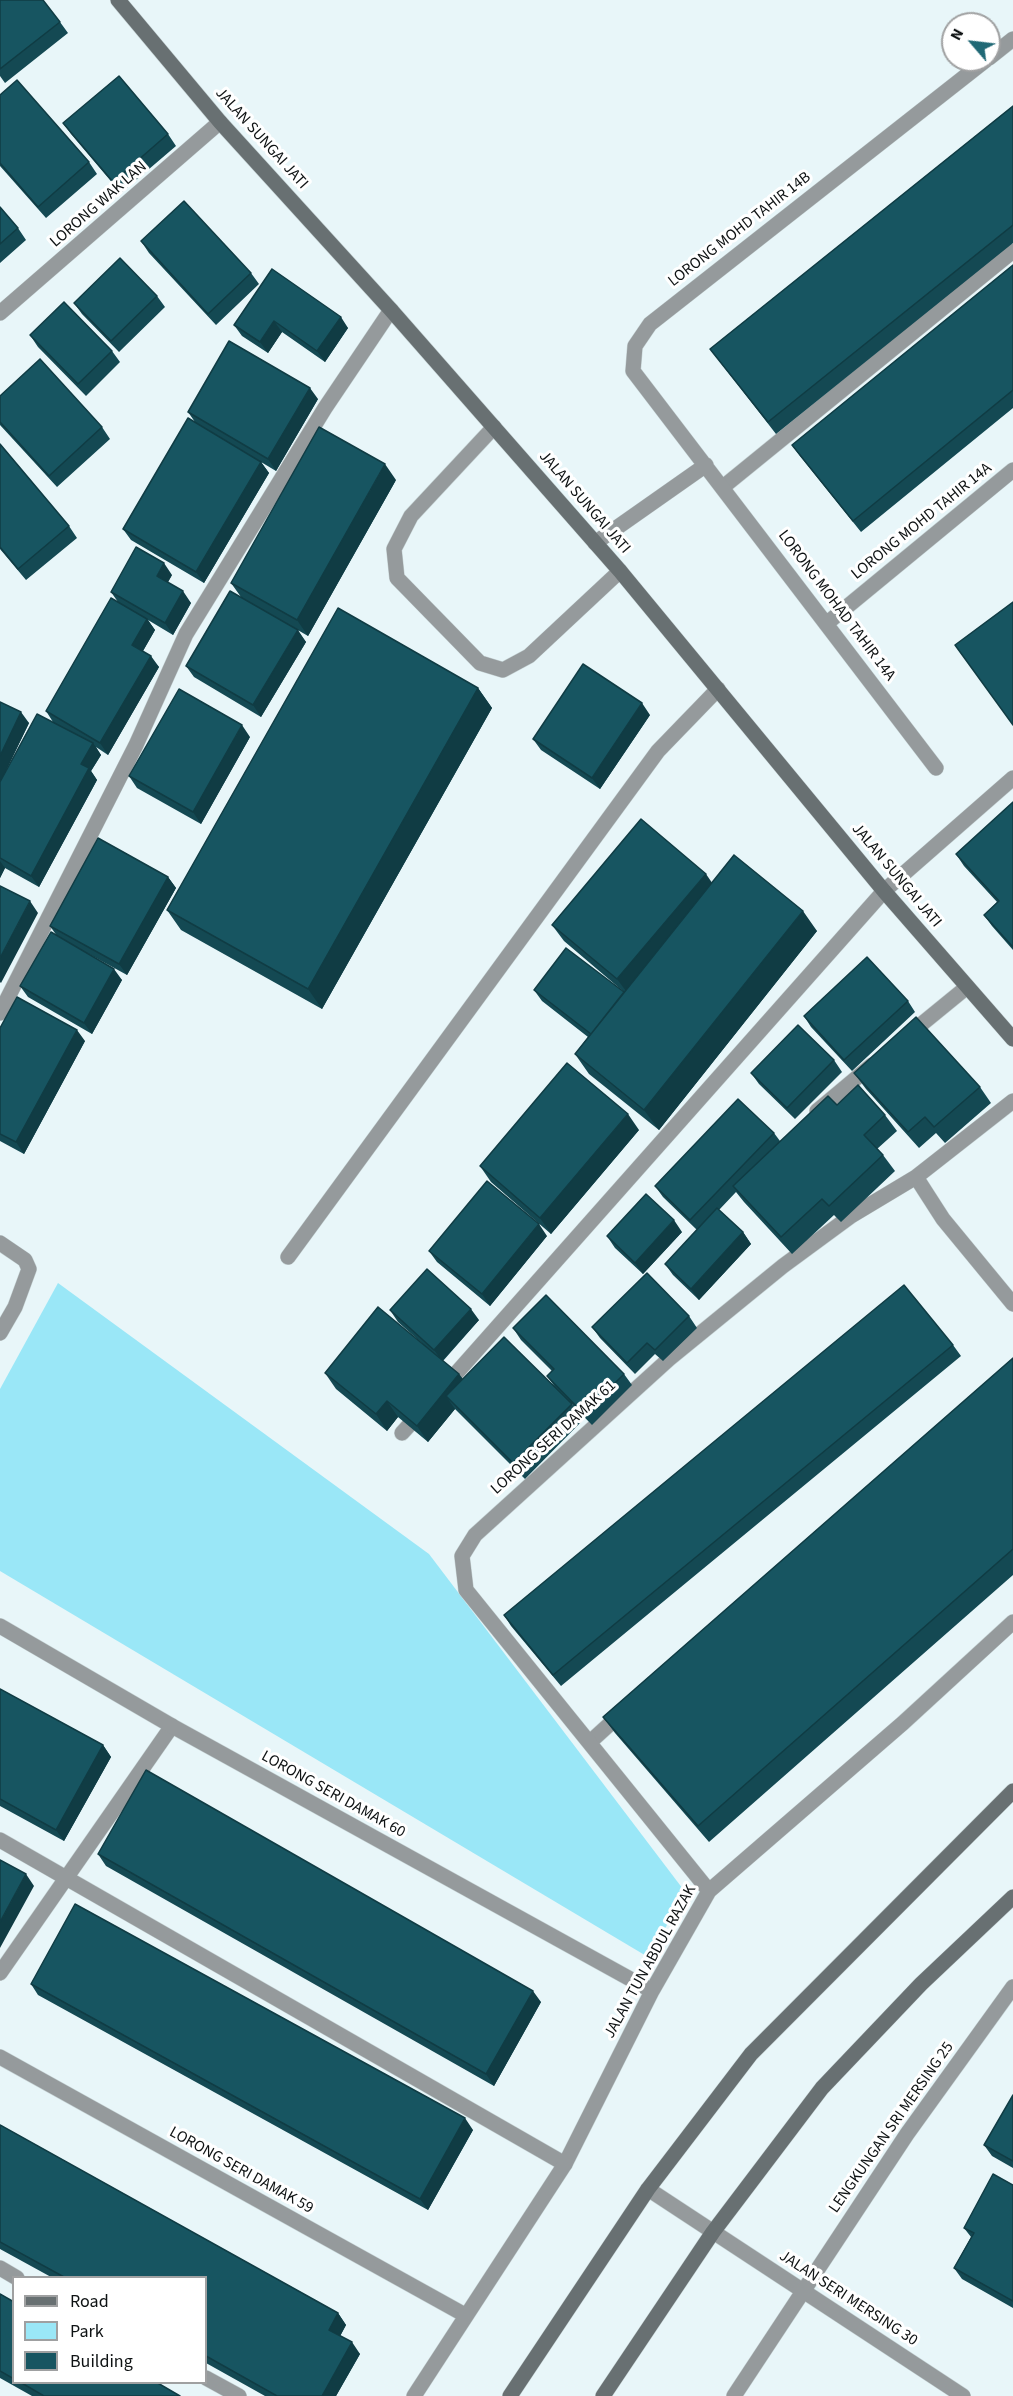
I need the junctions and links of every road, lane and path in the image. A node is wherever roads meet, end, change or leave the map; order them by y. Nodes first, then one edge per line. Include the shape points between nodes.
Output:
1 (118, 0) edge
2 (1013, 39) edge
3 (1001, 49) edge
4 (971, 72) edge
5 (220, 122) junction
6 (1013, 251) edge
7 (391, 310) junction
8 (0, 313) edge
9 (494, 428) junction
10 (706, 465) junction
11 (1013, 470) edge
12 (723, 487) junction
13 (595, 543) junction
14 (620, 571) junction
15 (826, 624) junction
16 (718, 690) junction
17 (936, 768) dead end
18 (1013, 778) edge
19 (884, 891) junction
20 (967, 987) junction
21 (0, 1013) edge
22 (1013, 1039) edge
23 (1013, 1101) edge
24 (809, 1117) edge
25 (916, 1177) junction
26 (0, 1243) edge
27 (288, 1257) dead end
28 (1013, 1304) edge
29 (0, 1333) edge
30 (402, 1433) edge
31 (1013, 1622) edge
32 (0, 1626) edge
33 (634, 1702) edge
34 (172, 1726) junction
35 (590, 1742) junction
36 (1013, 1791) edge
37 (0, 1840) edge
38 (67, 1877) junction
39 (709, 1890) junction
40 (1013, 1896) edge
41 (0, 1973) edge
42 (1013, 1987) edge
43 (652, 1991) junction
44 (0, 2057) edge
45 (565, 2164) junction
46 (648, 2189) junction
47 (712, 2232) junction
48 (0, 2268) edge
49 (15, 2276) edge
50 (803, 2292) junction
51 (465, 2315) junction
52 (207, 2379) edge
53 (239, 2396) edge
54 (414, 2396) edge
55 (510, 2396) edge
56 (603, 2396) edge
57 (734, 2396) edge
58 (963, 2396) edge

1 - 5 main road, JALAN SUNGAI JATI
2 - 3 street, LORONG MOHD TAHIR 14B
4 - 10 street, LORONG MOHD TAHIR 14B via 650,324 635,346 633,371
5 - 7 main road, JALAN SUNGAI JATI
5 - 8 street, LORONG WAK LAN
6 - 12 street
7 - 9 main road, JALAN SUNGAI JATI
7 - 21 street via 325,408 186,634 136,745
9 - 13 main road, JALAN SUNGAI JATI
9 - 14 street via 411,516 394,549 397,578 480,663 503,670 529,656
10 - 12 street, LORONG MOHAD TAHIR 14A
10 - 13 street
11 - 15 street, LORONG MOHD TAHIR 14A
12 - 15 street, LORONG MOHAD TAHIR 14A
13 - 14 main road, JALAN SUNGAI JATI
14 - 16 main road, JALAN SUNGAI JATI
15 - 17 street, LORONG MOHAD TAHIR 14A
16 - 19 main road, JALAN SUNGAI JATI
16 - 27 street via 658,751
18 - 19 street
19 - 20 main road, JALAN SUNGAI JATI
19 - 30 street
20 - 22 main road, JALAN SUNGAI JATI
20 - 24 street
23 - 25 street, LORONG SERI DAMAK 61
25 - 28 street via 943,1219
25 - 35 street, LORONG SERI DAMAK 61 via 851,1216 783,1266 669,1359 475,1535 462,1556 466,1590
26 - 29 street via 25,1260 29,1269
31 - 39 street, JALAN TUN ABDUL RAZAK via 903,1724
32 - 34 street, LORONG SERI DAMAK 60
33 - 35 street
34 - 38 street
34 - 43 street, LORONG SERI DAMAK 60
35 - 39 street, LORONG SERI DAMAK 61
36 - 46 main road via 751,2054
37 - 38 street
38 - 41 street
38 - 45 street
39 - 43 street, JALAN TUN ABDUL RAZAK
40 - 47 main road via 921,1984 822,2088
42 - 50 street, LENGKUNGAN SRI MERSING 25 via 907,2134
43 - 45 street, JALAN TUN ABDUL RAZAK
44 - 51 street, LORONG SERI DAMAK 59
45 - 51 street, JALAN TUN ABDUL RAZAK
46 - 47 street, JALAN SERI MERSING 30
46 - 55 main road
47 - 50 street, JALAN SERI MERSING 30
47 - 56 main road
48 - 49 street
50 - 57 street, LENGKUNGAN SRI MERSING 25
50 - 58 street, JALAN SERI MERSING 30
51 - 54 street, JALAN TUN ABDUL RAZAK
52 - 53 street

